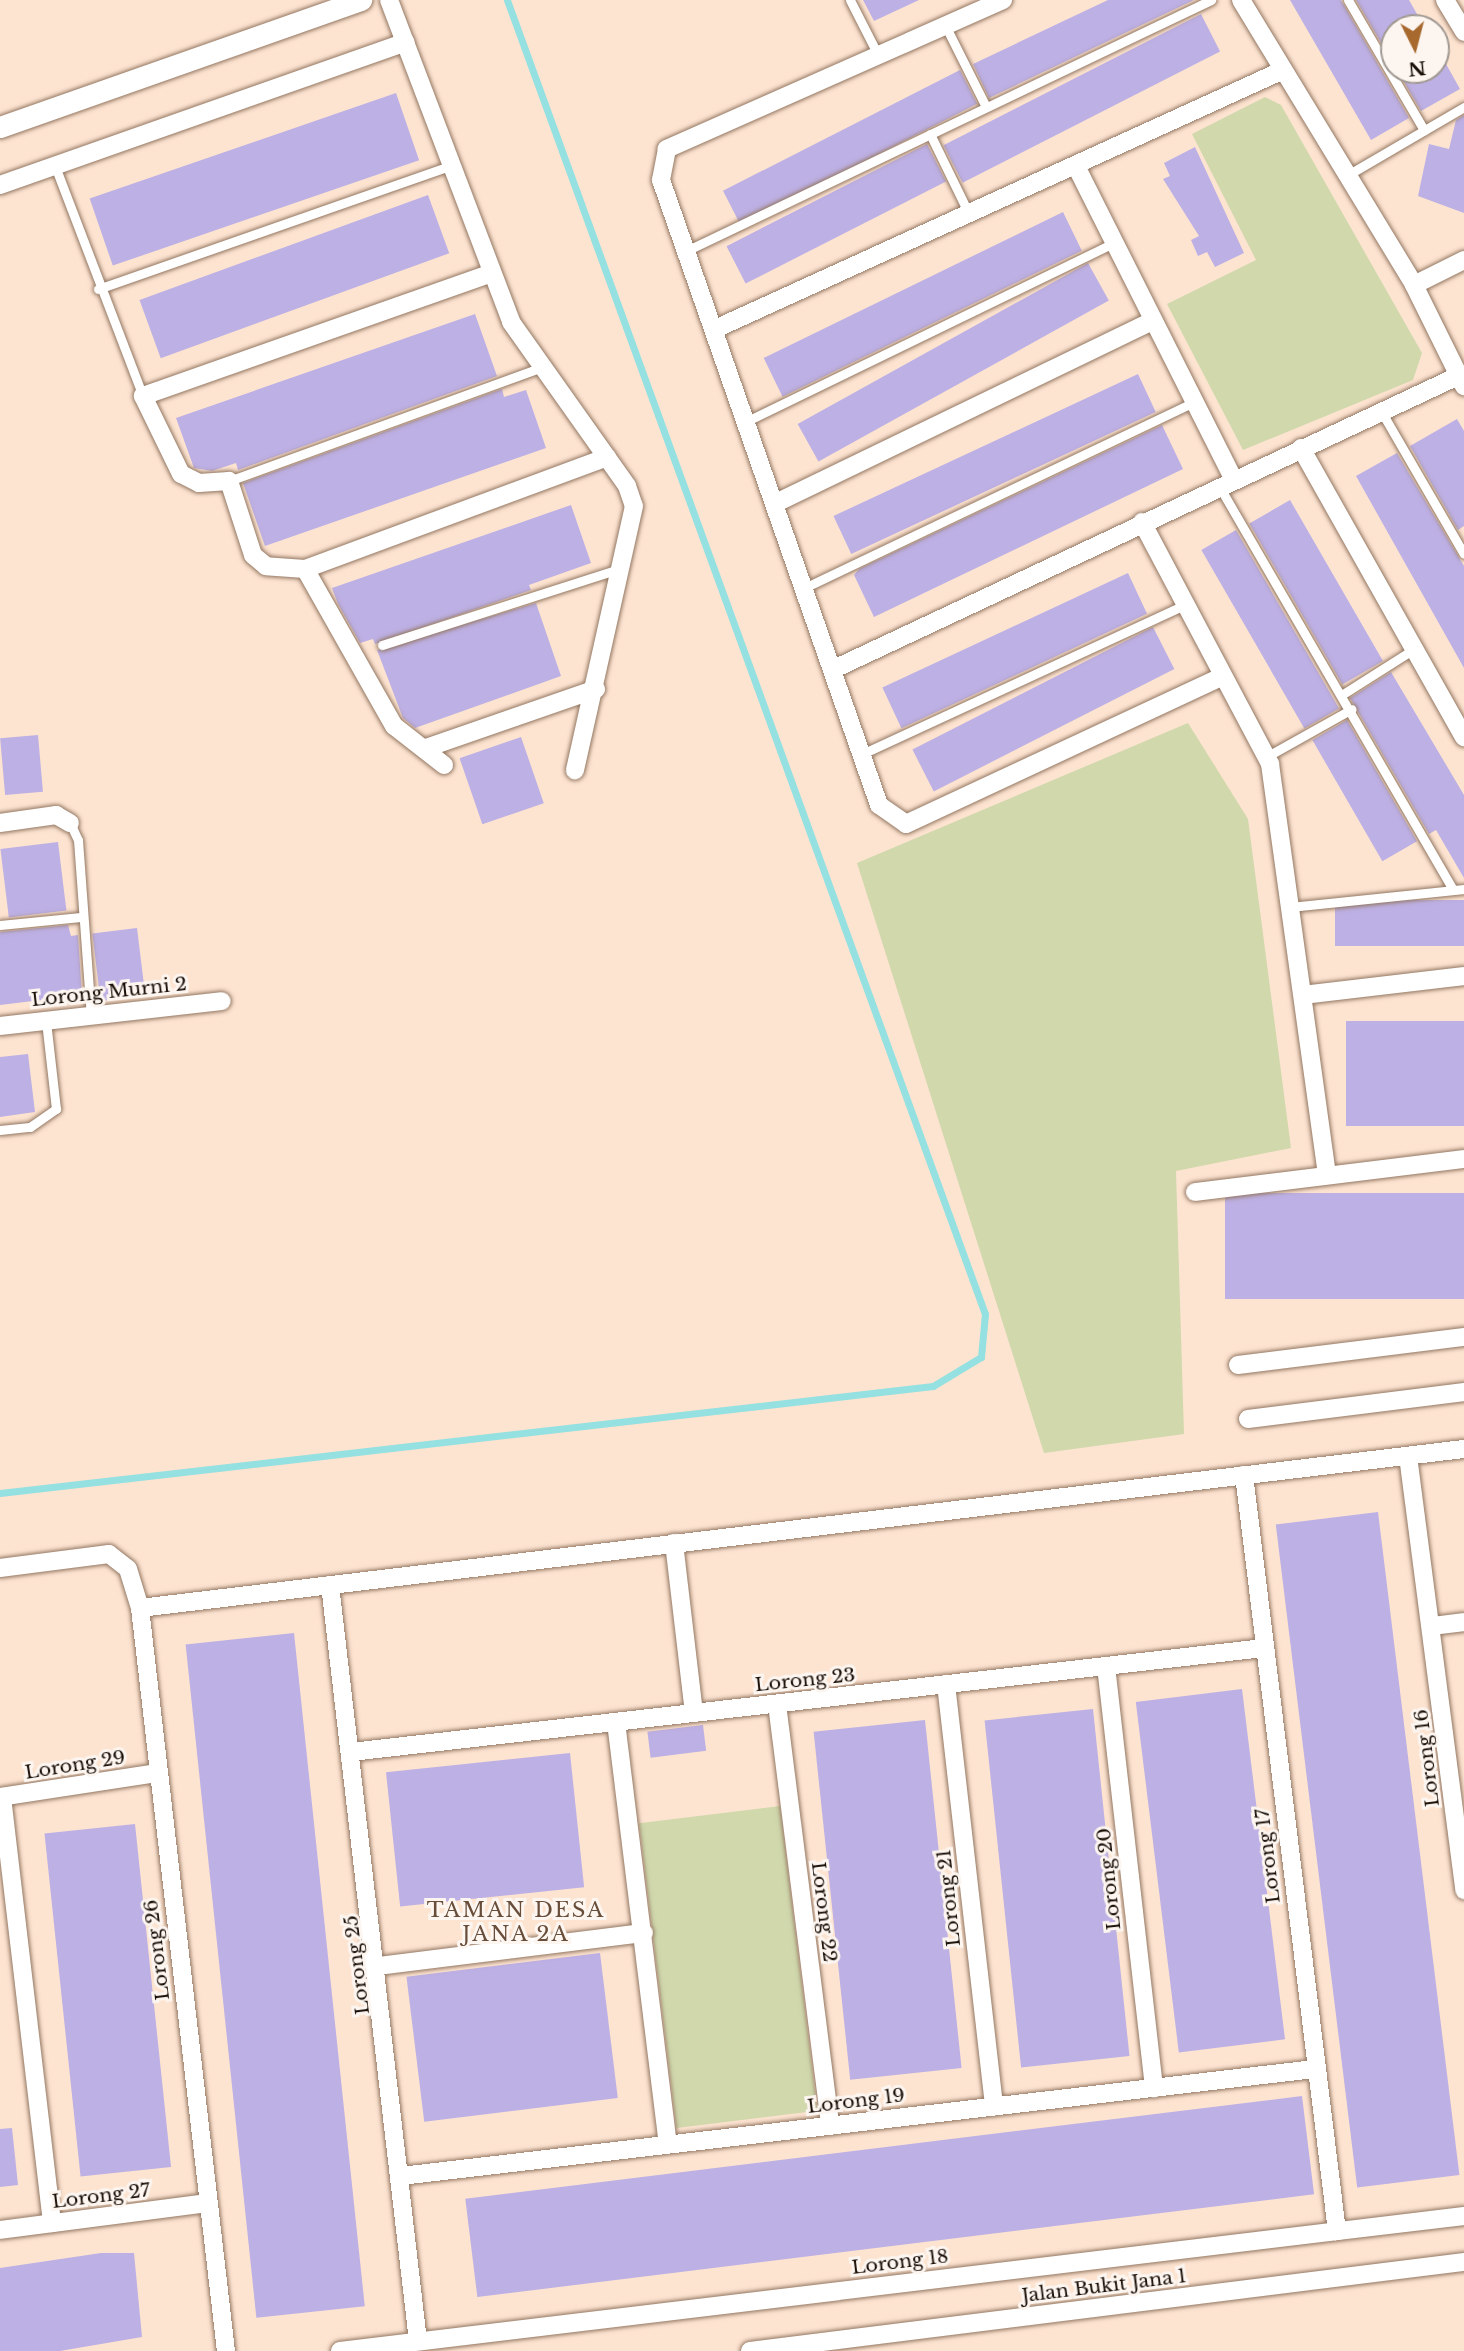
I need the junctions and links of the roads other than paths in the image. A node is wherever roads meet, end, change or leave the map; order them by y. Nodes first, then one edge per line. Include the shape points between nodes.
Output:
1 (361, 0) edge
2 (389, 0) edge
3 (850, 0) edge
4 (1003, 0) edge
5 (1211, 0) edge
6 (1241, 0) edge
7 (1348, 0) edge
8 (1445, 0) edge
9 (946, 27) junction
10 (1464, 32) edge
11 (405, 42) junction
12 (879, 59) junction
13 (1281, 71) junction
14 (986, 107) junction
15 (1464, 107) edge
16 (0, 127) edge
17 (1424, 130) junction
18 (930, 134) junction
19 (456, 164) junction
20 (55, 166) junction
21 (1076, 166) junction
22 (1346, 176) junction
23 (0, 185) edge
24 (969, 214) junction
25 (1114, 243) junction
26 (688, 250) junction
27 (1464, 260) edge
28 (492, 272) junction
29 (1414, 285) junction
30 (98, 289) junction
31 (1153, 321) junction
32 (715, 329) junction
33 (543, 367) junction
34 (1459, 371) edge
35 (143, 396) junction
36 (1194, 402) junction
37 (1381, 411) junction
38 (747, 421) junction
39 (1301, 448) junction
40 (607, 457) junction
41 (229, 481) junction
42 (1226, 482) junction
43 (776, 503) junction
44 (1142, 522) junction
45 (1464, 554) edge
46 (621, 568) junction
47 (305, 569) junction
48 (806, 587) junction
49 (1184, 605) junction
50 (382, 645) dead end
51 (1414, 649) junction
52 (834, 669) junction
53 (1221, 677) junction
54 (596, 689) junction
55 (1343, 694) junction
56 (1352, 709) junction
57 (1458, 711) edge
58 (1464, 737) edge
59 (426, 748) junction
60 (862, 754) junction
61 (1266, 757) junction
62 (444, 765) dead end
63 (575, 770) dead end
64 (0, 822) edge
65 (70, 823) joint
66 (1464, 889) edge
67 (1453, 890) junction
68 (1290, 907) junction
69 (81, 917) junction
70 (0, 925) edge
71 (1464, 976) edge
72 (1303, 995) junction
73 (222, 1001) dead end
74 (91, 1016) junction
75 (46, 1021) junction
76 (0, 1026) edge
77 (0, 1130) edge
78 (1464, 1159) edge
79 (1327, 1175) junction
80 (1195, 1192) dead end
81 (1464, 1337) edge
82 (1238, 1365) dead end
83 (1464, 1392) edge
84 (1248, 1419) dead end
85 (1464, 1449) edge
86 (1408, 1455) junction
87 (1244, 1475) junction
88 (674, 1543) junction
89 (0, 1568) edge
90 (330, 1585) junction
91 (140, 1608) junction
92 (1464, 1622) edge
93 (1432, 1626) junction
94 (1264, 1648) junction
95 (1106, 1666) junction
96 (946, 1684) junction
97 (777, 1704) junction
98 (694, 1713) junction
99 (616, 1722) junction
100 (351, 1752) junction
101 (1456, 1753) edge
102 (157, 1773) junction
103 (1, 1797) edge
104 (1464, 1890) edge
105 (644, 1933) junction
106 (378, 1966) junction
107 (1315, 2069) junction
108 (1154, 2088) junction
109 (994, 2106) junction
110 (830, 2126) junction
111 (668, 2144) junction
112 (401, 2176) junction
113 (208, 2203) junction
114 (1464, 2216) edge
115 (52, 2223) junction
116 (0, 2230) edge
117 (1336, 2231) junction
118 (1464, 2262) edge
119 (418, 2341) junction
120 (226, 2351) edge
121 (340, 2351) edge
122 (750, 2351) edge

1 - 16 street
2 - 11 street
3 - 12 lane
4 - 9 street
5 - 14 lane
6 - 13 street
7 - 17 lane
8 - 10 street
9 - 12 street
9 - 14 lane
11 - 19 street
11 - 20 street
12 - 26 street via 667,149 661,180
13 - 21 street
13 - 22 street
14 - 18 lane
15 - 17 lane
17 - 22 lane
18 - 24 lane
18 - 26 lane
19 - 28 street
19 - 30 lane
20 - 23 street
20 - 30 lane
21 - 24 street
21 - 25 street
22 - 29 street
24 - 32 street
25 - 31 street
25 - 38 lane
26 - 32 street
27 - 29 street
28 - 33 street via 511,322
28 - 35 street
29 - 34 street
30 - 35 lane
31 - 36 street
31 - 43 street
32 - 38 street
33 - 40 street
33 - 41 lane
34 - 37 street
35 - 41 street via 181,474 199,482
36 - 42 street
36 - 48 lane
37 - 39 street
37 - 45 lane
38 - 43 street
39 - 42 street
39 - 51 street
40 - 46 street via 634,506
40 - 47 street
41 - 47 street via 253,555 266,566
42 - 44 street
42 - 55 lane
43 - 48 street
44 - 49 street
44 - 52 street
46 - 50 lane
46 - 54 street
47 - 59 street via 394,726
48 - 52 street
49 - 53 street
49 - 60 lane
51 - 55 lane
51 - 57 street
52 - 60 street
53 - 60 street via 906,824 879,805
53 - 61 street
54 - 59 street
54 - 63 street
55 - 56 lane
56 - 61 lane
56 - 67 lane
57 - 58 street
59 - 62 street
61 - 68 street
64 - 65 street via 55,815
65 - 69 lane via 78,840
66 - 67 lane
67 - 68 lane
68 - 72 street
69 - 70 lane
69 - 74 lane
71 - 72 street
72 - 79 street
73 - 74 street, Lorong Murni 2
74 - 75 street, Lorong Murni 2
75 - 76 street, Lorong Murni 2
75 - 77 lane via 56,1109 30,1127
78 - 79 street
79 - 80 street
81 - 82 street
83 - 84 street
85 - 86 street
86 - 87 street
86 - 93 street, Lorong 16
87 - 88 street
87 - 94 street, Lorong 17
88 - 90 street
88 - 98 street
89 - 91 street, Lorong 26 via 109,1554 128,1569
90 - 91 street
90 - 100 street, Lorong 25
91 - 102 street, Lorong 26
92 - 93 street
93 - 101 street, Lorong 16
94 - 95 street, Lorong 23
94 - 107 street, Lorong 17
95 - 96 street, Lorong 23
95 - 108 street, Lorong 20
96 - 97 street, Lorong 23
96 - 109 street, Lorong 21
97 - 98 street, Lorong 23
97 - 110 street, Lorong 22
98 - 99 street, Lorong 23
99 - 100 street, Lorong 23
99 - 105 street
100 - 106 street, Lorong 25
101 - 104 street, Lorong 16
102 - 103 street, Lorong 29
102 - 113 street, Lorong 26
103 - 115 street
105 - 106 street
105 - 111 street
106 - 112 street, Lorong 25
107 - 108 street, Lorong 19
107 - 117 street, Lorong 17
108 - 109 street, Lorong 19
109 - 110 street, Lorong 19
110 - 111 street, Lorong 19
111 - 112 street, Lorong 19
112 - 119 street, Lorong 25
113 - 115 street, Lorong 27
113 - 120 street, Lorong 26
114 - 117 street, Lorong 18
115 - 116 street, Lorong 27
117 - 119 street, Lorong 18
118 - 122 street, Jalan Bukit Jana 1
119 - 121 street, Lorong 18

